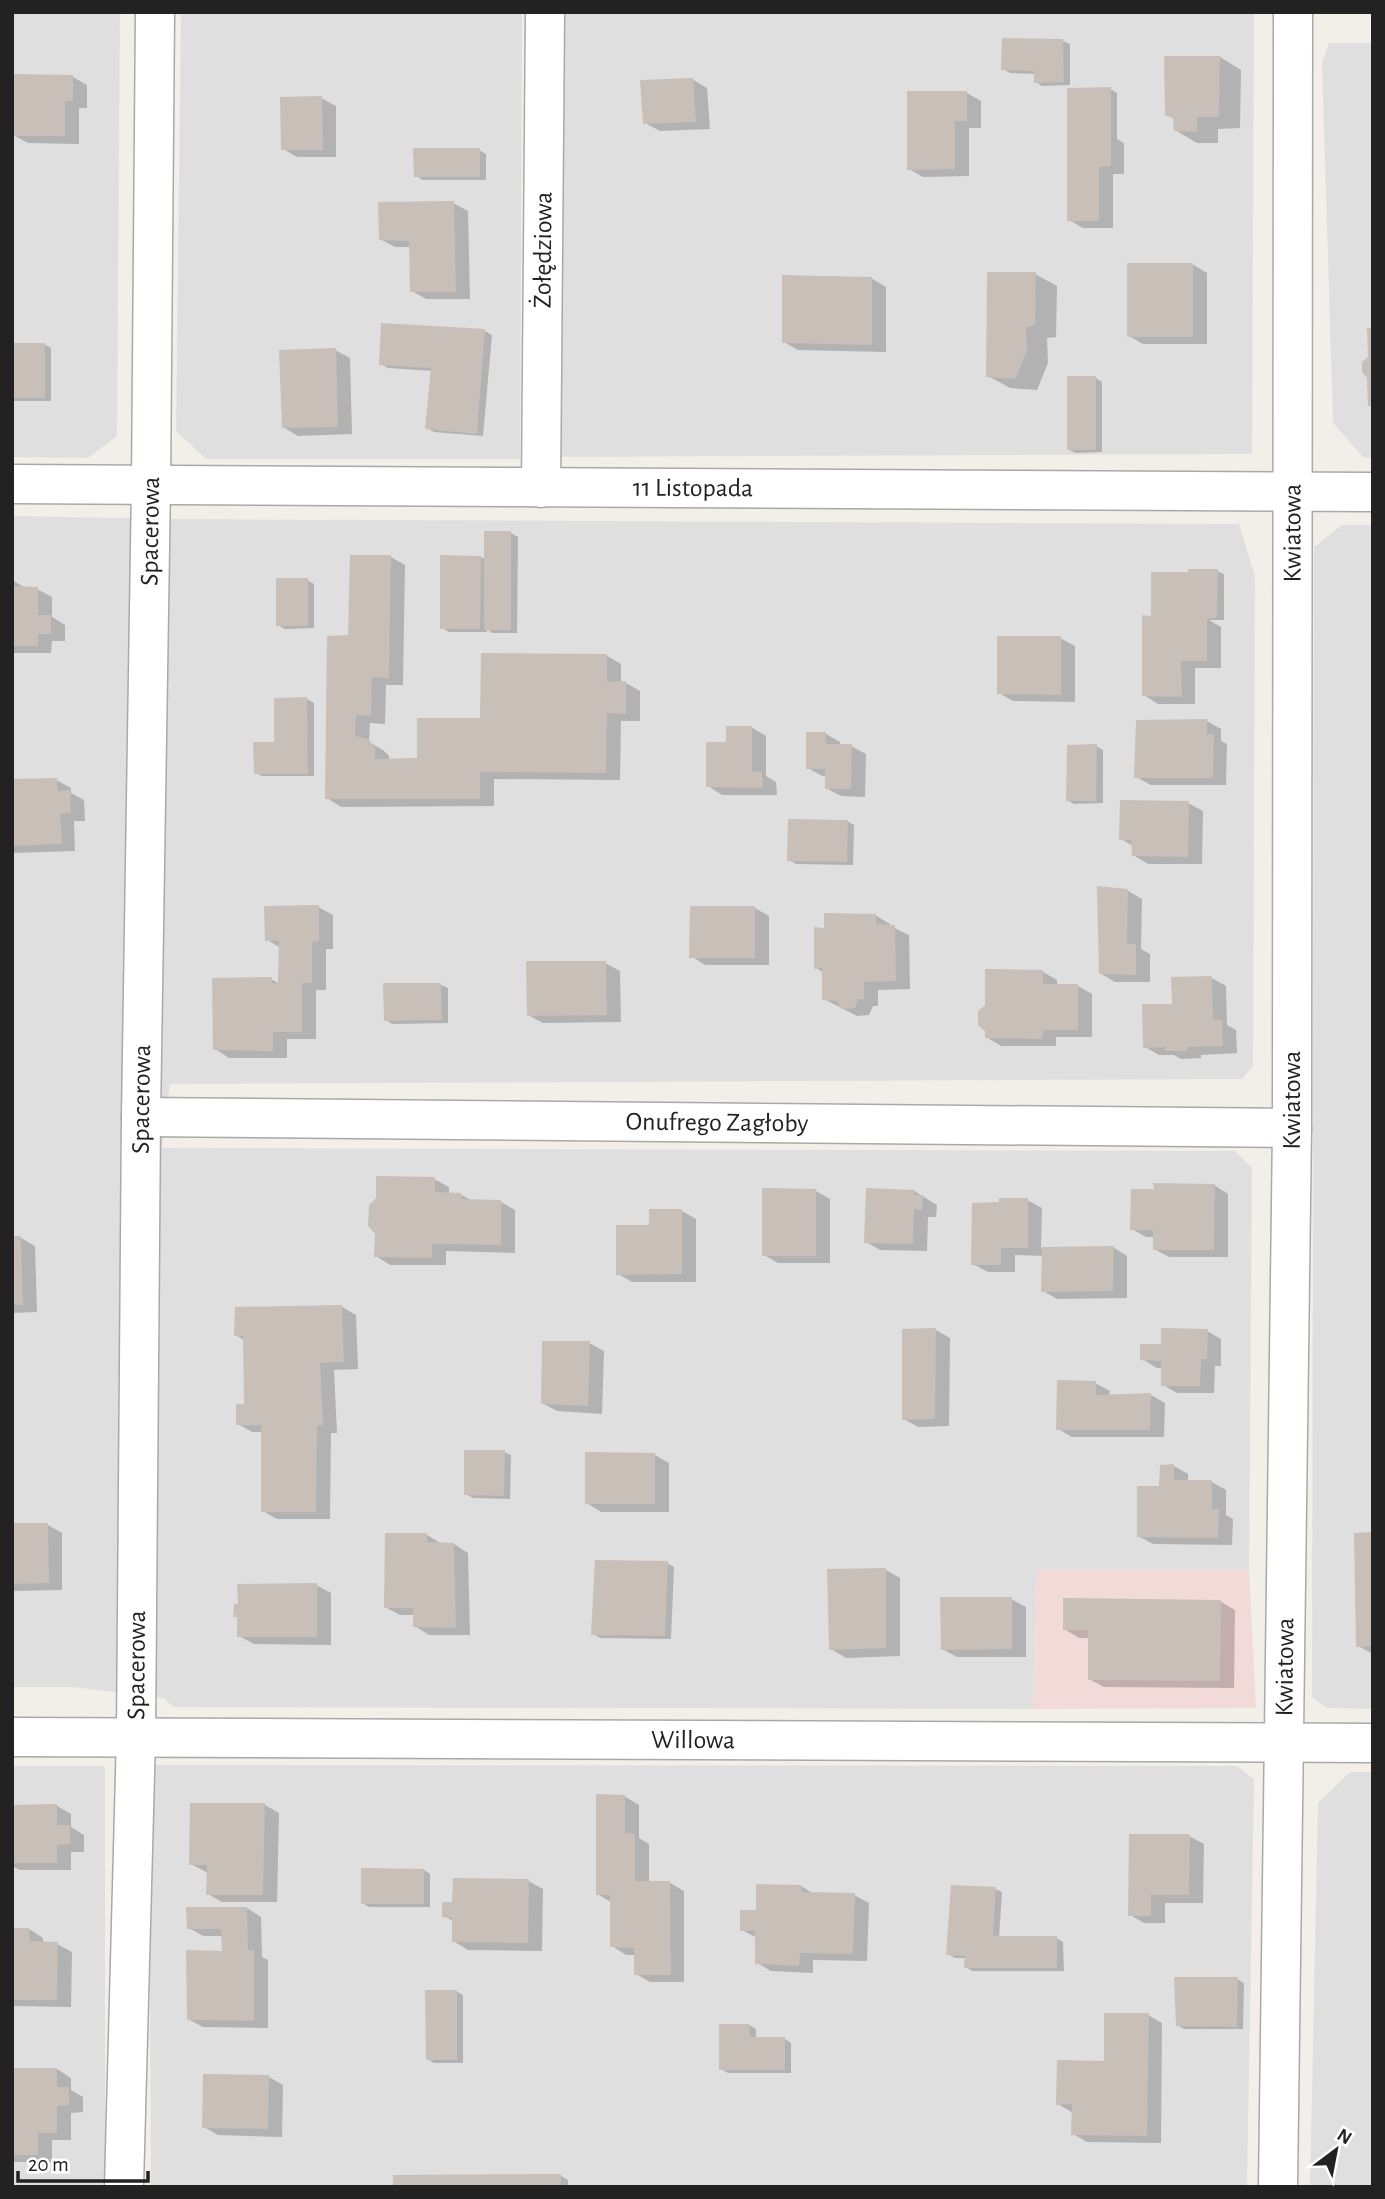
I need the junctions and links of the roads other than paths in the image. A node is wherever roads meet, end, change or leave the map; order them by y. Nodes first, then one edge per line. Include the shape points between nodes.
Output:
1 (155, 12) edge
2 (545, 12) edge
3 (1293, 12) edge
4 (151, 484) junction
5 (12, 485) edge
6 (541, 488) junction
7 (1292, 491) junction
8 (1373, 492) edge
9 (141, 1117) junction
10 (1292, 1128) junction
11 (136, 1736) junction
12 (12, 1737) edge
13 (1285, 1742) junction
14 (1373, 1743) edge
15 (124, 2187) edge
16 (1278, 2187) edge

1 - 4 street, Spacerowa
2 - 6 street, Żołędziowa
3 - 7 street, Kwiatowa
4 - 5 street, 11 Listopada
4 - 6 street, 11 Listopada
4 - 9 street, Spacerowa
6 - 7 street, 11 Listopada
7 - 8 street, 11 Listopada
7 - 10 street, Kwiatowa
9 - 10 street, Onufrego Zagłoby
9 - 11 street, Spacerowa
10 - 13 street, Kwiatowa
11 - 12 street, Willowa
11 - 13 street, Willowa
11 - 15 street, Spacerowa
13 - 14 street, Willowa
13 - 16 street, Kwiatowa

